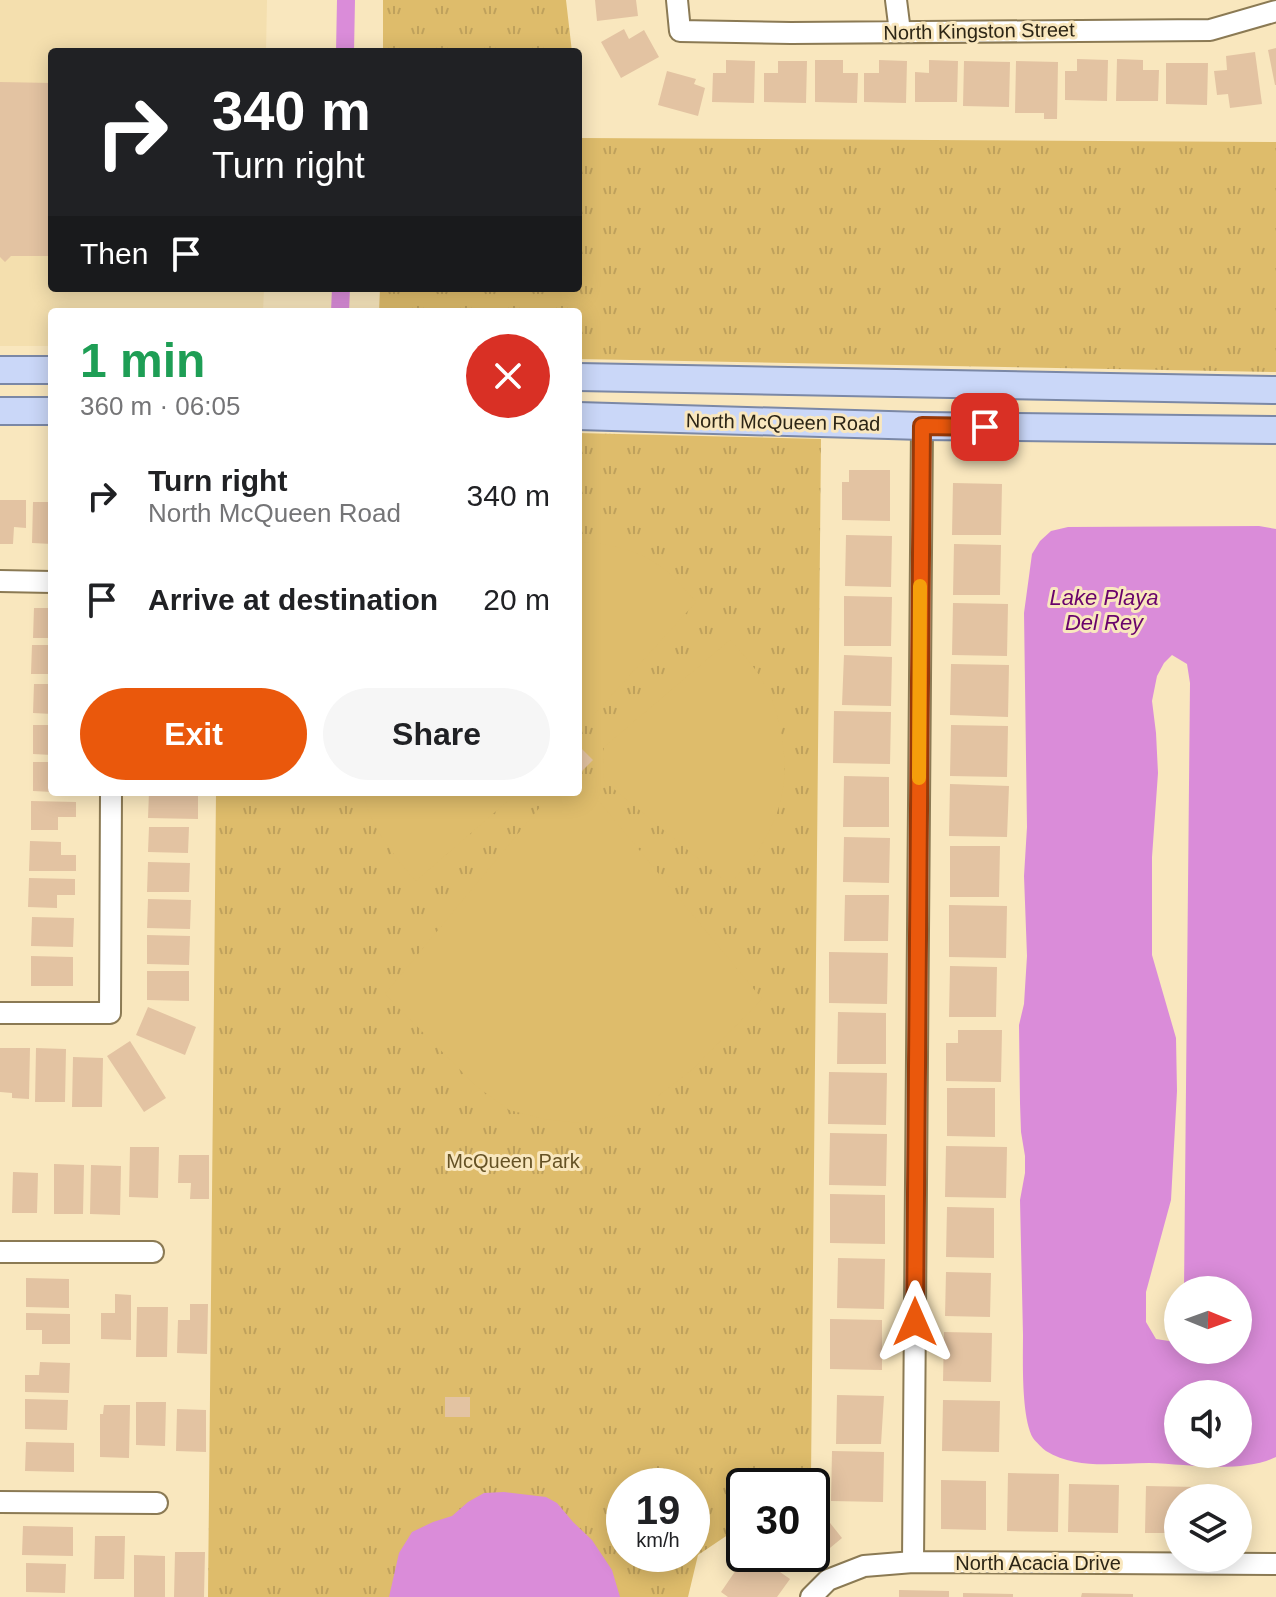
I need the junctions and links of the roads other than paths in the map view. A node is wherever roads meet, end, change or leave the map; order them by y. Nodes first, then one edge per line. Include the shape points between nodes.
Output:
1 (677, 0) edge
2 (896, 0) edge
3 (1276, 11) edge
4 (900, 32) junction
5 (0, 370) edge
6 (48, 370) edge
7 (582, 377) edge
8 (756, 381) junction
9 (1276, 390) edge
10 (0, 411) edge
11 (48, 411) edge
12 (582, 416) edge
13 (755, 422) junction
14 (922, 426) junction
15 (1276, 430) edge
16 (0, 581) edge
17 (48, 582) edge
18 (111, 796) edge
19 (0, 1013) edge
20 (0, 1252) edge
21 (153, 1252) dead end
22 (0, 1502) edge
23 (157, 1503) dead end
24 (913, 1562) junction
25 (1276, 1564) edge
26 (811, 1597) edge

1 - 4 street, North Kingston Street via 680,31
2 - 4 street
3 - 4 street, North Kingston Street via 1210,30
5 - 6 main road
7 - 8 main road, North McQueen Road
8 - 9 main road, North McQueen Road
8 - 13 main road
10 - 11 main road
12 - 13 main road, North McQueen Road
13 - 14 main road, North McQueen Road
14 - 15 main road, North McQueen Road
14 - 24 street
16 - 17 street
18 - 19 street via 110,1013
20 - 21 street
22 - 23 street
24 - 25 street, North Acacia Drive
24 - 26 street, North Acacia Drive via 864,1566 828,1580

